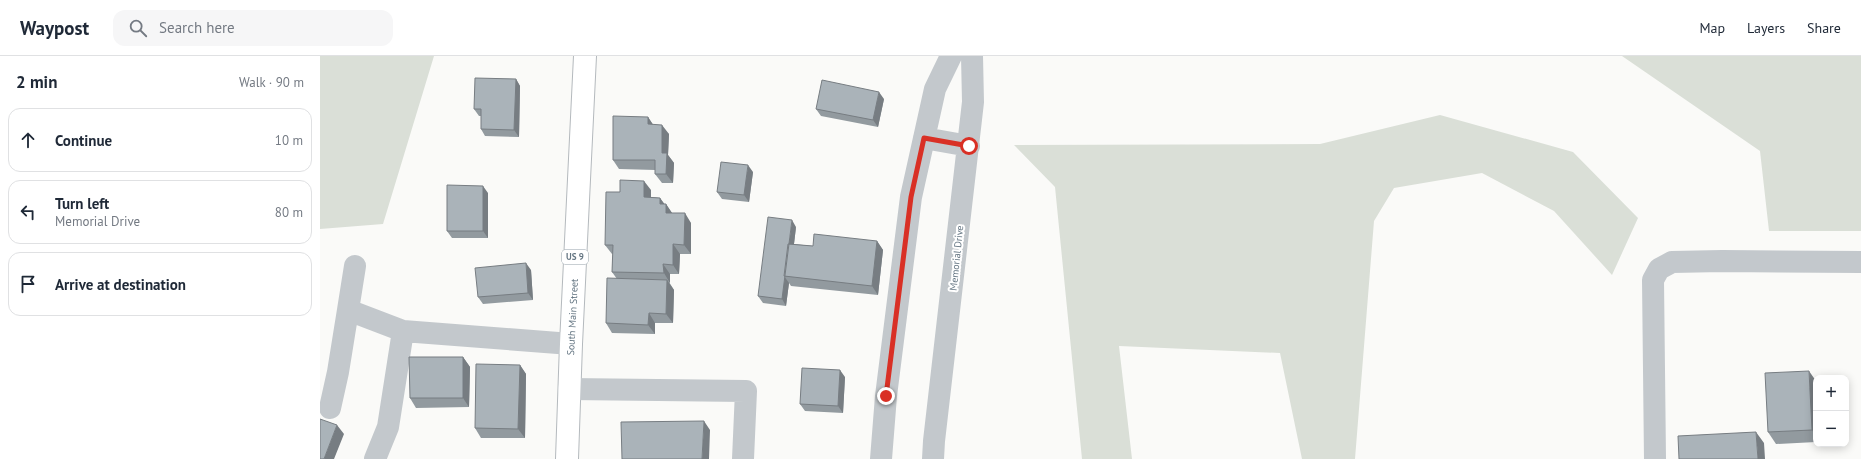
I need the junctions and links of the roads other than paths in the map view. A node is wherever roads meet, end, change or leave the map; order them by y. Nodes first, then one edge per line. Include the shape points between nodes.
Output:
1 (584, 56) edge
2 (951, 56) edge
3 (972, 56) edge
4 (924, 138) junction
5 (969, 146) junction
6 (1861, 262) edge
7 (355, 266) dead end
8 (348, 310) junction
9 (403, 331) junction
10 (571, 344) junction
11 (569, 389) junction
12 (330, 408) dead end
13 (375, 459) edge
14 (567, 459) edge
15 (743, 459) edge
16 (881, 459) edge
17 (934, 459) edge
18 (1655, 459) edge

1 - 10 highway, South Main Street / US 9
2 - 4 street via 935,89
3 - 5 street, Memorial Drive via 973,102
4 - 5 street
4 - 16 street via 911,197 886,396
5 - 17 street, Memorial Drive via 934,441
6 - 18 street via 1672,262 1659,269 1653,280
7 - 8 street
8 - 9 street
8 - 12 street
9 - 10 street
9 - 13 street via 388,427
10 - 11 highway, South Main Street / US 9
11 - 14 highway, South Main Street / US 9
11 - 15 street via 746,391

